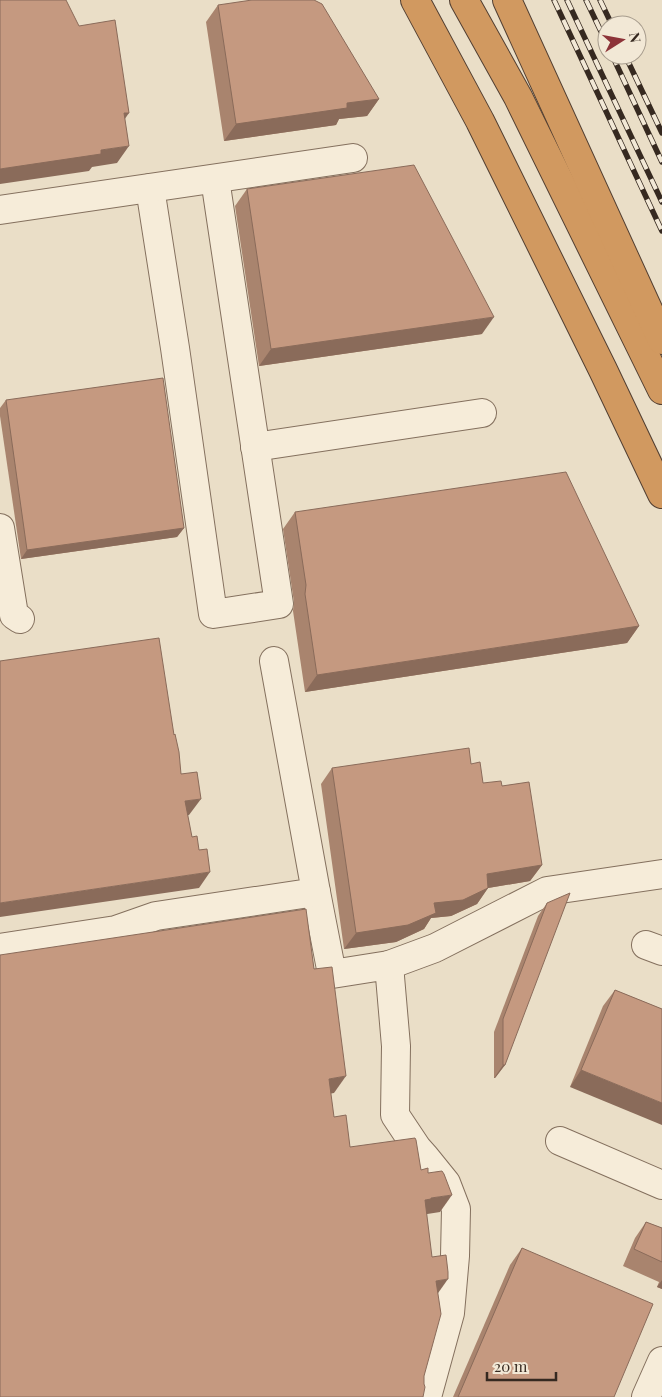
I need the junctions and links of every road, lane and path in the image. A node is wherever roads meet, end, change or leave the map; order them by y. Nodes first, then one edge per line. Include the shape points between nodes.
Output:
1 (415, 0) edge
2 (464, 0) edge
3 (507, 0) edge
4 (353, 158) dead end
5 (215, 179) junction
6 (150, 188) junction
7 (0, 210) edge
8 (662, 340) edge
9 (662, 390) edge
10 (482, 413) dead end
11 (255, 448) junction
12 (662, 494) edge
13 (0, 528) edge
14 (20, 619) dead end
15 (274, 660) dead end
16 (662, 874) edge
17 (316, 892) junction
18 (0, 948) edge
19 (389, 965) junction
20 (560, 1141) dead end
21 (662, 1185) edge
22 (662, 1361) edge
23 (427, 1397) edge
24 (646, 1397) edge

1 - 12 highway via 480,121
2 - 9 highway via 518,97
3 - 8 highway
4 - 5 lane
5 - 6 lane
5 - 11 lane
6 - 7 lane
6 - 11 lane via 213,614 279,604
10 - 11 lane
13 - 14 lane via 14,615
15 - 17 lane
16 - 19 lane via 547,891 435,948
17 - 18 lane via 156,916 116,930
17 - 19 lane via 332,974
19 - 23 lane via 396,1046 395,1115 446,1183 456,1209 450,1313
20 - 21 lane
22 - 24 lane

